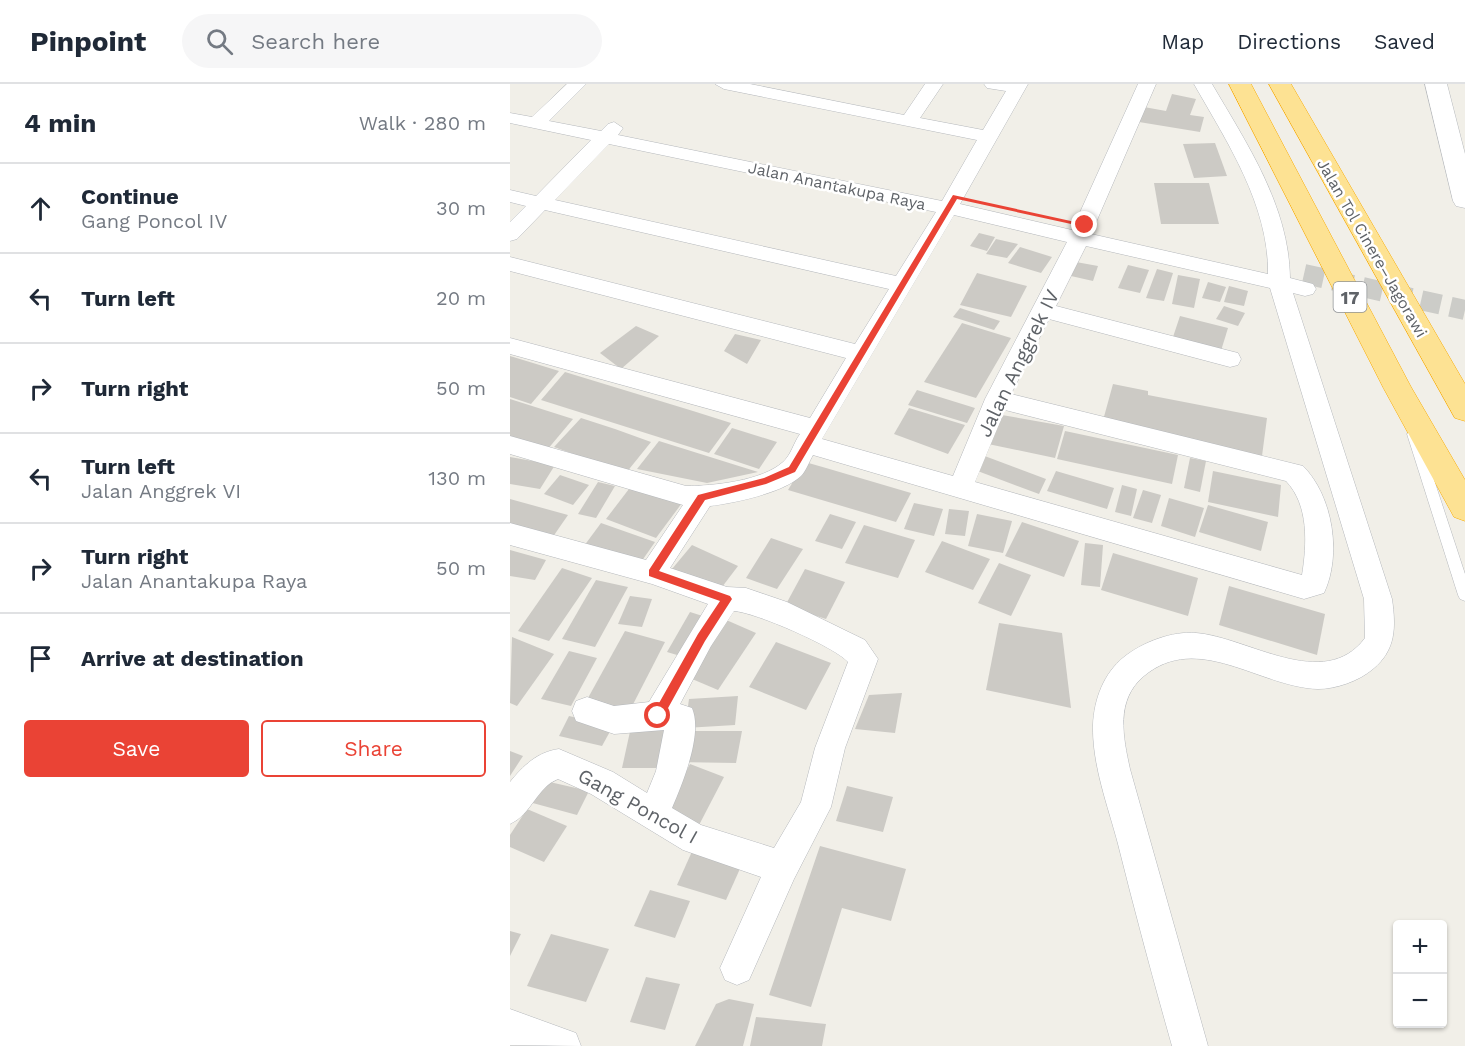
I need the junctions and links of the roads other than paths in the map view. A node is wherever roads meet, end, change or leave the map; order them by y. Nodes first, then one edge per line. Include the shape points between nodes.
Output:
1 (577, 84) edge
2 (724, 84) edge
3 (934, 84) edge
4 (993, 84) edge
5 (1147, 84) edge
6 (1203, 84) edge
7 (1240, 84) edge
8 (1280, 84) edge
9 (1436, 84) edge
10 (1018, 86) edge
11 (510, 106) edge
12 (510, 118) edge
13 (541, 118) junction
14 (909, 121) junction
15 (609, 133) junction
16 (988, 137) junction
17 (510, 196) edge
18 (1465, 201) edge
19 (952, 203) junction
20 (540, 204) junction
21 (1082, 231) junction
22 (510, 234) edge
23 (510, 264) edge
24 (1292, 279) junction
25 (903, 285) junction
26 (1044, 310) junction
27 (510, 346) edge
28 (861, 354) junction
29 (1230, 359) dead end
30 (1398, 389) junction
31 (997, 399) junction
32 (1465, 411) edge
33 (811, 437) junction
34 (510, 446) edge
35 (960, 489) junction
36 (702, 497) junction
37 (1465, 508) edge
38 (510, 534) edge
39 (652, 573) junction
40 (1465, 595) edge
41 (727, 599) junction
42 (587, 711) dead end
43 (658, 716) junction
44 (510, 808) edge
45 (654, 814) junction
46 (782, 867) junction
47 (737, 968) dead end
48 (510, 1028) edge
49 (563, 1046) edge
50 (1190, 1046) edge

1 - 13 street
2 - 14 street
3 - 14 street
4 - 10 street
5 - 21 street, Jalan Anggrek IV
6 - 24 street via 1244,157
7 - 30 highway, Jalan Tol Cinere–Jagorawi / 17
8 - 32 highway, Jalan Tol Cinere–Jagorawi / 17
9 - 18 street
10 - 16 street
11 - 13 street, Jalan Anantakupa Raya
12 - 13 street, Jalan Anantakupa Raya
13 - 15 street, Jalan Anantakupa Raya
14 - 16 street
15 - 19 street, Jalan Anantakupa Raya
15 - 20 street
16 - 19 street
17 - 20 street
19 - 21 street, Jalan Anantakupa Raya
19 - 25 street
20 - 22 street
20 - 25 street
21 - 24 street, Jalan Anantakupa Raya
21 - 26 street, Jalan Anggrek IV
23 - 28 street
24 - 50 street via 1378,599 1382,631 1375,649 1342,672 1325,676 1305,674 1221,649 1179,646 1137,664 1113,692 1109,738
25 - 28 street
26 - 29 street
26 - 31 street, Jalan Anggrek IV
27 - 33 street
28 - 33 street
30 - 37 highway, Jalan Tol Cinere–Jagorawi / 17
30 - 40 lane
31 - 35 street, Jalan Anggrek IV
31 - 35 street via 1294,473 1306,485 1319,535 1314,585 1304,587
33 - 35 street
33 - 36 street via 792,469 781,476
34 - 36 street via 686,496
36 - 39 street
38 - 39 street
39 - 41 street
41 - 43 street via 701,637
41 - 46 street via 746,600 777,611 855,649 864,658 830,748 815,807
42 - 43 street via 614,720
43 - 45 street via 681,718 672,771
44 - 45 street, Gang Poncol I via 544,768 554,763 602,783
45 - 46 street, Gang Poncol I via 694,839
46 - 47 street
48 - 49 street

